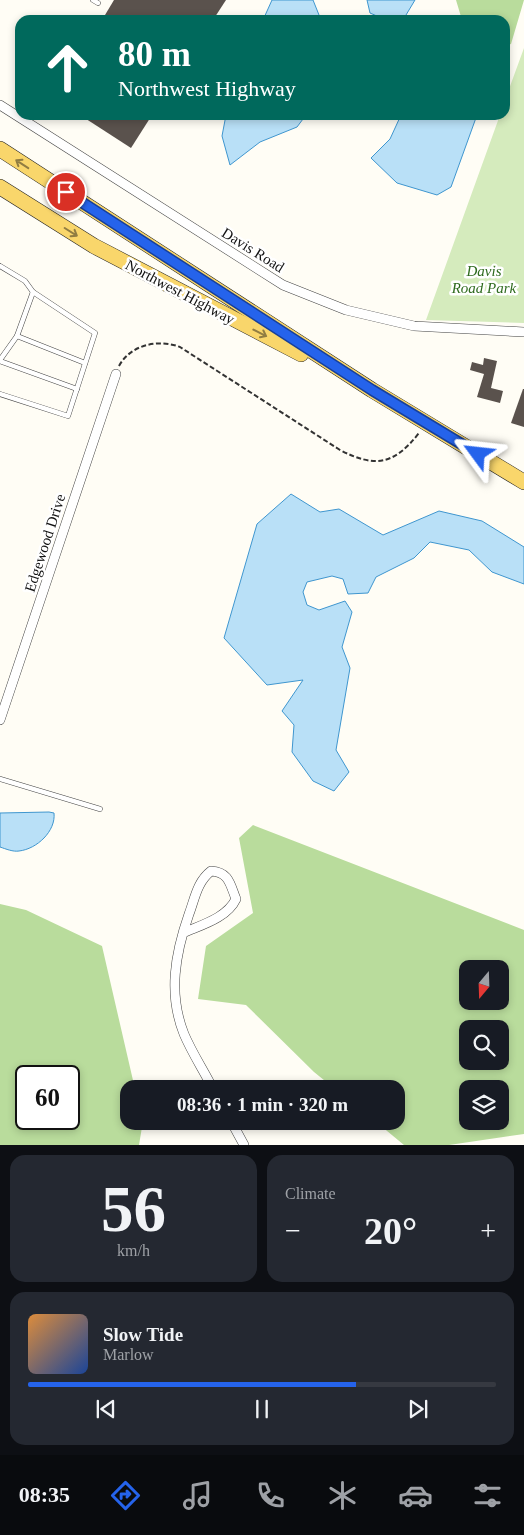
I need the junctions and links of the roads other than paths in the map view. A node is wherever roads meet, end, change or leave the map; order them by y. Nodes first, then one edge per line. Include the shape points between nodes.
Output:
1 (0, 105) edge
2 (15, 115) edge
3 (23, 120) edge
4 (0, 149) edge
5 (0, 187) edge
6 (0, 266) edge
7 (33, 292) junction
8 (524, 332) edge
9 (17, 336) junction
10 (0, 361) edge
11 (85, 363) junction
12 (116, 374) road end
13 (77, 389) junction
14 (372, 390) junction
15 (0, 394) edge
16 (524, 482) edge
17 (0, 720) edge
18 (0, 779) edge
19 (100, 809) dead end
20 (182, 933) junction
21 (208, 1080) edge
22 (236, 1130) edge
23 (244, 1145) edge

1 - 2 street, Davis Road
3 - 8 street, Davis Road via 204,236 299,292 346,310 414,326
14 -> 4 main road, Northwest Highway
5 -> 14 main road, Northwest Highway via 94,246
6 - 7 lane via 25,281
7 - 9 lane
7 - 11 lane via 95,333
9 - 10 lane
9 - 11 lane
10 - 13 lane
11 - 13 lane
12 - 17 street, Edgewood Drive
13 - 15 lane via 68,416
14 - 16 main road
18 - 19 lane
20 - 20 street via 202,879 211,871 221,872 228,878 236,899 231,909
20 - 21 street via 174,974 176,1008 184,1035
22 - 23 street

